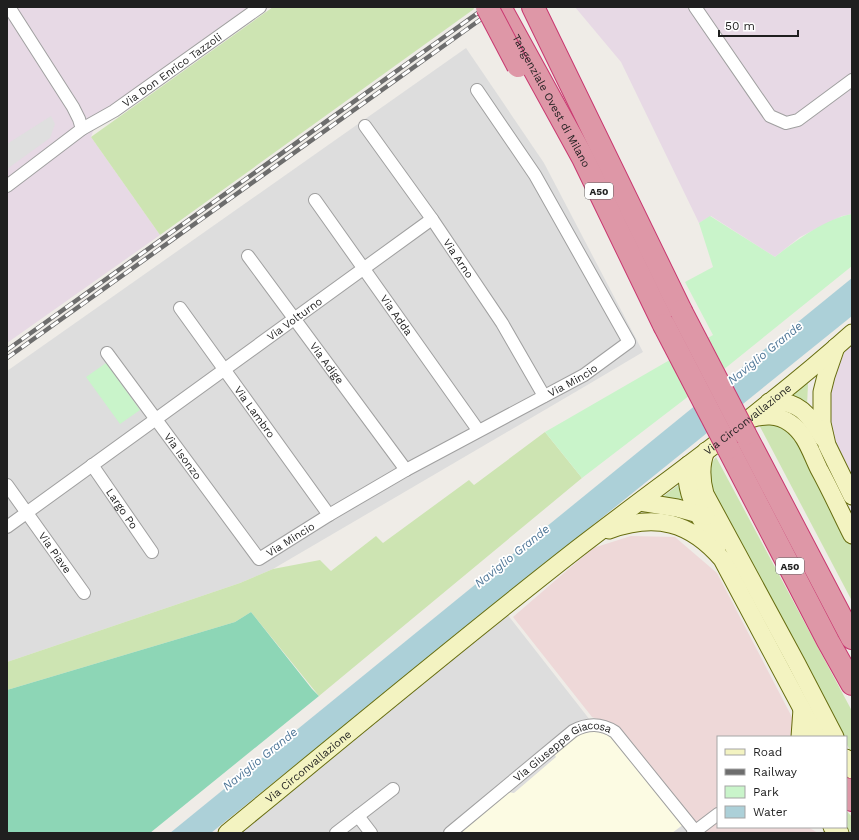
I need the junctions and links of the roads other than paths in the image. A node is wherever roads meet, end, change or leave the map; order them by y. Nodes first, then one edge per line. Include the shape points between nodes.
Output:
1 (10, 7) edge
2 (260, 7) edge
3 (487, 7) edge
4 (500, 7) edge
5 (533, 7) edge
6 (696, 7) edge
7 (523, 63) junction
8 (852, 80) edge
9 (477, 90) dead end
10 (365, 126) dead end
11 (82, 130) junction
12 (7, 186) edge
13 (315, 200) dead end
14 (432, 219) junction
15 (248, 256) dead end
16 (363, 269) junction
17 (180, 308) dead end
18 (294, 319) junction
19 (852, 333) edge
20 (836, 347) junction
21 (107, 353) dead end
22 (812, 368) junction
23 (224, 369) junction
24 (544, 396) junction
25 (769, 402) junction
26 (156, 419) junction
27 (812, 420) junction
28 (478, 430) junction
29 (740, 434) junction
30 (827, 445) junction
31 (706, 451) junction
32 (92, 465) junction
33 (688, 465) junction
34 (819, 468) junction
35 (406, 470) junction
36 (7, 485) edge
37 (852, 496) edge
38 (640, 502) junction
39 (27, 512) junction
40 (330, 514) junction
41 (699, 514) junction
42 (719, 520) junction
43 (7, 527) edge
44 (598, 534) junction
45 (852, 535) edge
46 (152, 552) dead end
47 (259, 559) joint
48 (722, 559) junction
49 (84, 593) dead end
50 (852, 638) edge
51 (796, 662) junction
52 (852, 684) edge
53 (802, 710) junction
54 (800, 736) edge
55 (816, 736) edge
56 (834, 736) edge
57 (847, 760) edge
58 (852, 770) edge
59 (393, 789) dead end
60 (847, 791) edge
61 (852, 800) edge
62 (717, 815) edge
63 (358, 816) junction
64 (694, 832) edge
65 (227, 833) edge
66 (336, 833) edge
67 (371, 833) edge
68 (450, 833) edge

1 - 11 street via 73,107
2 - 11 street, Via Don Enrico Tazzoli via 114,111
3 - 7 highway, bridge
4 - 7 highway, Tangenziale Ovest di Milano
5 - 29 highway, Tangenziale Ovest di Milano / A50, bridge
6 - 8 street via 770,116 786,123 798,120
7 - 29 highway, Tangenziale Ovest di Milano / A50, bridge via 550,119 583,158 664,325
9 - 24 street, Via Mincio via 535,175 629,342 584,375
10 - 14 street, Via Arno
11 - 12 street, Via Don Enrico Tazzoli
13 - 16 street, Via Adda
14 - 16 street, Via Volturno
14 - 24 street, Via Arno via 502,323
15 - 18 street, Via Adige
16 - 18 street, Via Volturno
16 - 28 street, Via Adda
17 - 23 street, Via Lambro
18 - 23 street, Via Volturno
18 - 35 street, Via Adige
19 - 20 main road, Via Circonvallazione
20 - 22 main road, Via Circonvallazione
20 - 30 main road via 822,392 822,424
21 - 26 street, Via Isonzo
22 - 25 main road, Via Circonvallazione
22 - 27 main road
23 - 26 street, Via Volturno
23 - 40 street, Via Lambro
24 - 28 street, Via Mincio
25 - 27 main road via 779,401 797,406
25 - 29 main road, Via Circonvallazione
26 - 32 street
26 - 47 street, Via Isonzo
27 - 30 main road
27 - 34 main road
28 - 35 street, Via Mincio
29 - 31 main road, Via Circonvallazione
29 - 34 main road via 761,416 777,417 791,423 807,442
29 - 50 highway, A50
29 - 52 highway, A50 via 828,642
30 - 37 main road
31 - 33 main road, Via Circonvallazione
31 - 42 main road via 702,466 703,485
32 - 39 street
32 - 46 street, Largo Po
33 - 38 main road, Via Circonvallazione
33 - 41 main road via 688,490
34 - 45 main road
35 - 40 street, Via Mincio
36 - 39 street, Via Piave
38 - 41 main road
38 - 44 main road, Via Circonvallazione
39 - 43 street
39 - 49 street, Via Piave
40 - 47 street, Via Mincio
41 - 42 main road
41 - 48 main road
42 - 51 main road
44 - 48 main road via 640,522 673,524 699,537
44 - 65 main road, Via Circonvallazione
48 - 53 main road
51 - 53 main road
51 - 56 main road
53 - 54 main road
53 - 55 main road
57 - 58 main road
59 - 63 street
60 - 61 highway
62 - 64 street
63 - 66 street
63 - 67 street
64 - 68 street, Via Giuseppe Giacosa via 615,732 607,727 589,724 573,730

